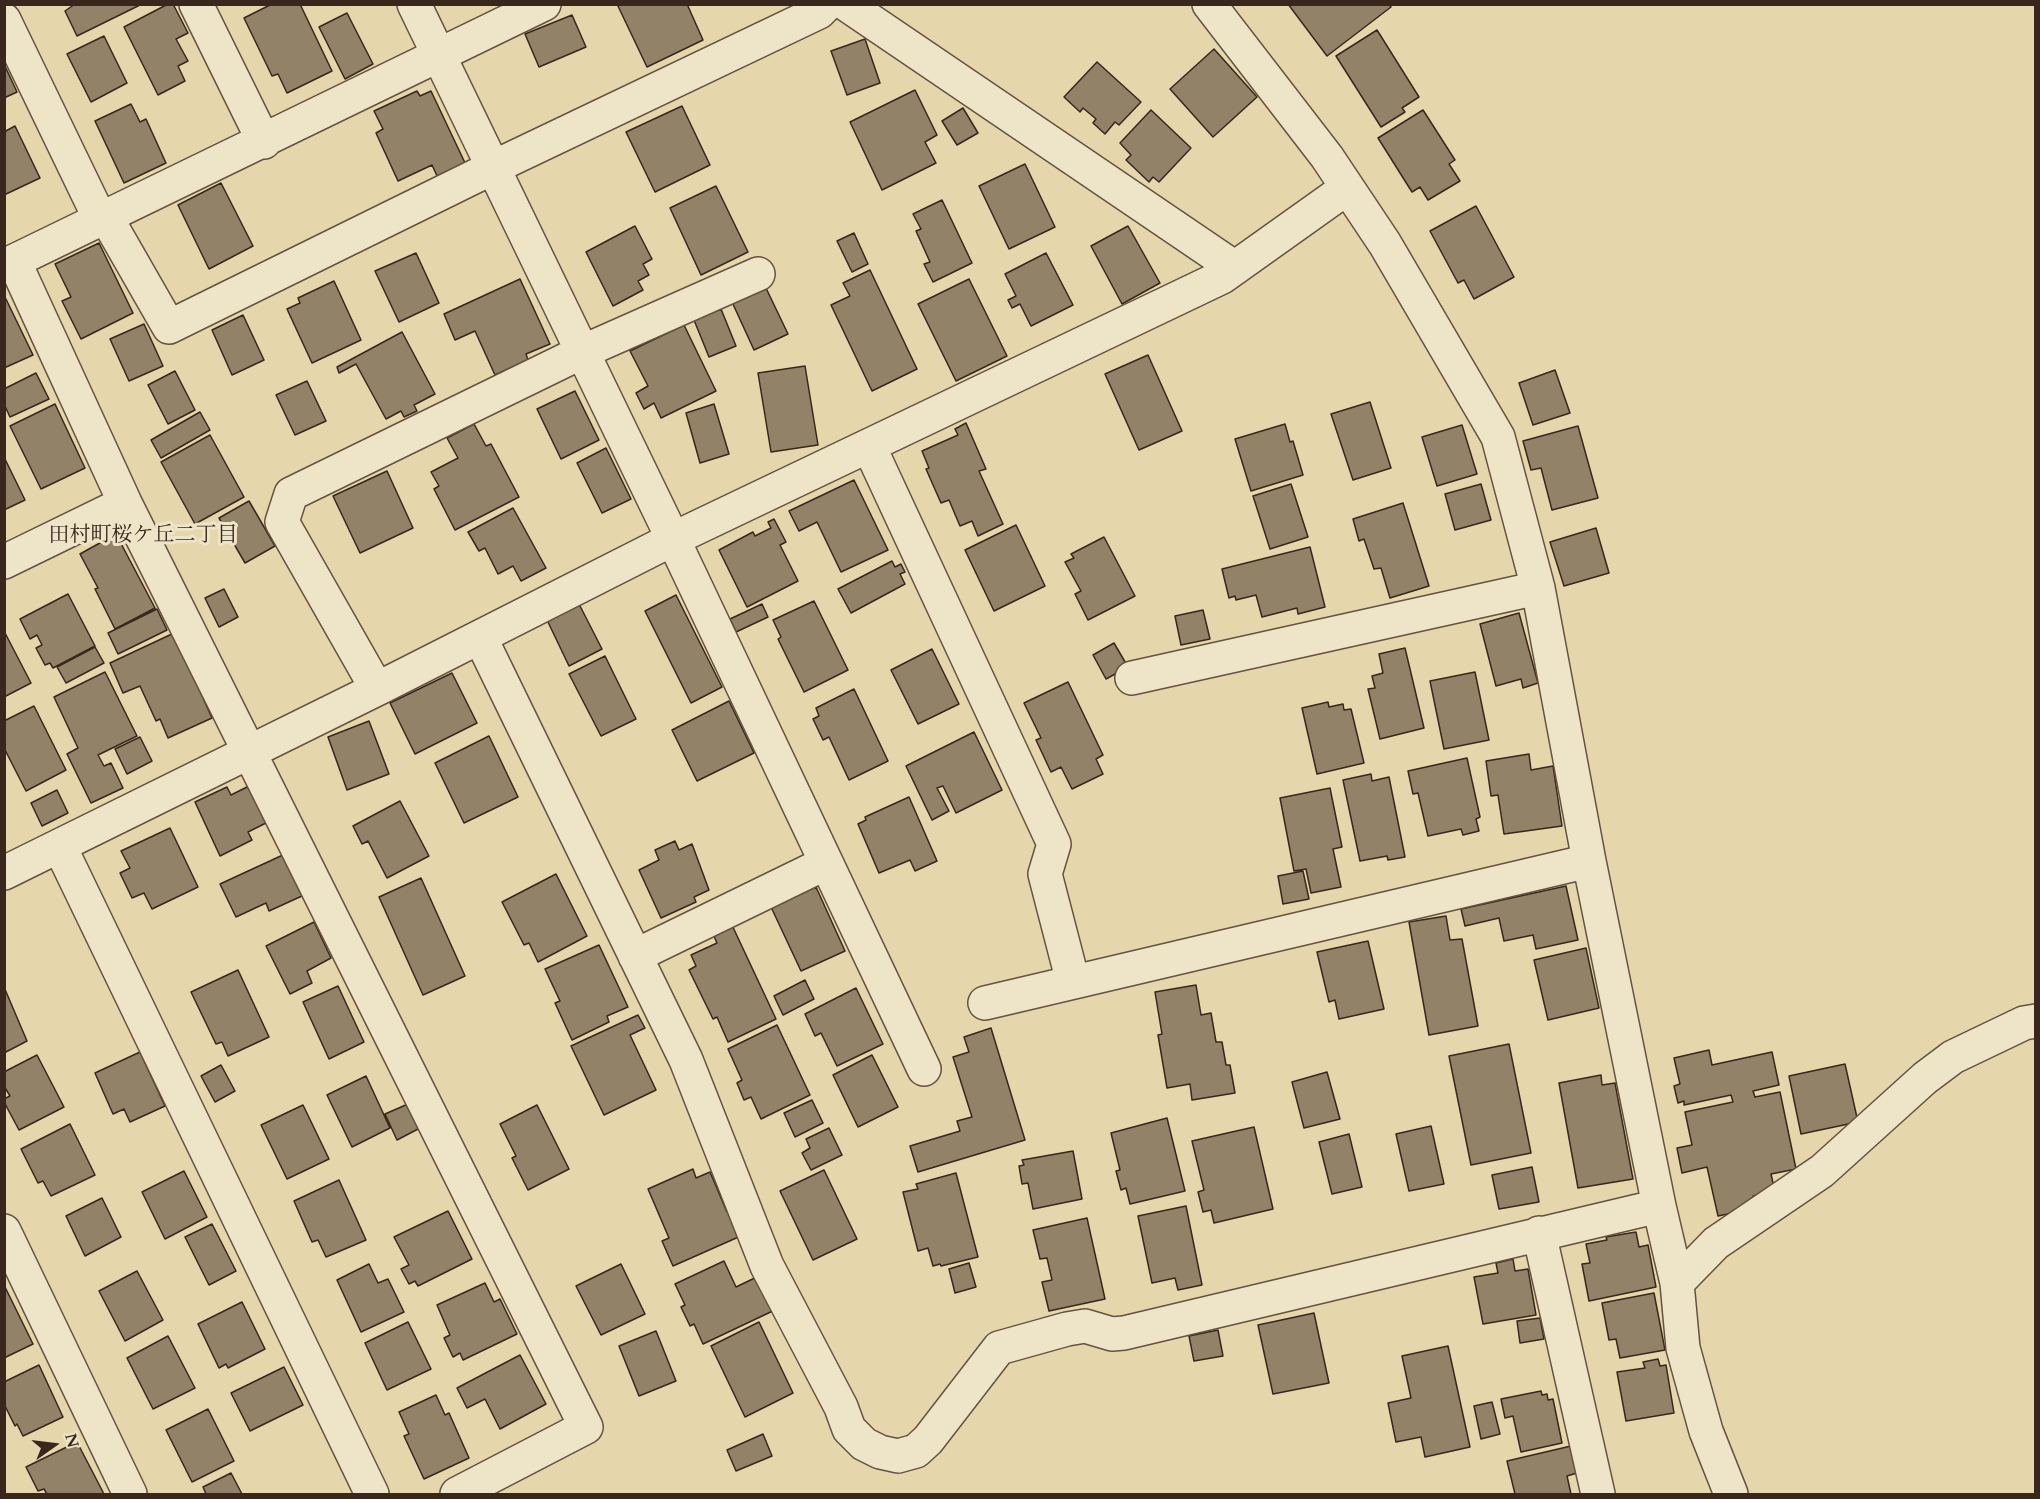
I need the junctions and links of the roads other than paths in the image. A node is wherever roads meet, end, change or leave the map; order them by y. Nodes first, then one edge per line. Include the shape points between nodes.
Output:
1 (196, 4) edge
2 (414, 4) edge
3 (544, 4) edge
4 (827, 4) edge
5 (846, 4) edge
6 (1209, 4) edge
7 (4, 20) edge
8 (438, 56) junction
9 (264, 142) junction
10 (492, 168) junction
11 (1347, 188) junction
12 (103, 218) junction
13 (9, 264) edge
14 (1235, 268) junction
15 (758, 274) dead end
16 (582, 352) junction
17 (868, 446) junction
18 (125, 503) junction
19 (673, 539) junction
20 (4, 562) edge
21 (1538, 588) junction
22 (480, 637) junction
23 (1132, 678) dead end
24 (377, 689) junction
25 (250, 752) junction
26 (60, 847) junction
27 (1589, 861) junction
28 (826, 863) junction
29 (4, 873) edge
30 (635, 956) junction
31 (1073, 982) junction
32 (985, 1003) dead end
33 (2036, 1021) edge
34 (924, 1069) dead end
35 (1659, 1206) junction
36 (4, 1231) edge
37 (1539, 1233) junction
38 (1677, 1282) junction
39 (130, 1494) edge
40 (372, 1494) edge
41 (457, 1494) edge
42 (1598, 1494) edge
43 (1731, 1494) edge

1 - 9 street
2 - 8 street
3 - 8 street
4 - 10 street via 819,12
5 - 14 street
6 - 11 street
7 - 12 street
8 - 9 street
8 - 10 street
9 - 12 street
10 - 12 street via 169,327
10 - 16 street
11 - 14 street
11 - 21 street via 1385,244 1498,437
12 - 13 street
13 - 18 street
14 - 17 street
15 - 16 street
16 - 19 street
16 - 24 street via 291,495 282,522
17 - 19 street
17 - 31 street via 1054,844 1045,874
18 - 20 street
18 - 25 street
19 - 22 street
19 - 28 street
21 - 23 street
21 - 27 street
22 - 24 street
22 - 30 street
24 - 25 street
25 - 26 street
25 - 41 street via 586,1427
26 - 29 street
26 - 40 street
27 - 31 street
27 - 35 street
28 - 30 street
28 - 34 street
30 - 37 street via 686,1060 767,1266 849,1429 864,1444 880,1452 898,1456 916,1451 999,1348 1085,1326 1112,1334 1124,1333
31 - 32 street
33 - 38 street via 1953,1057 1822,1171 1716,1243
35 - 37 street
35 - 38 street
36 - 39 street
37 - 42 street
38 - 43 street via 1683,1347 1706,1431

